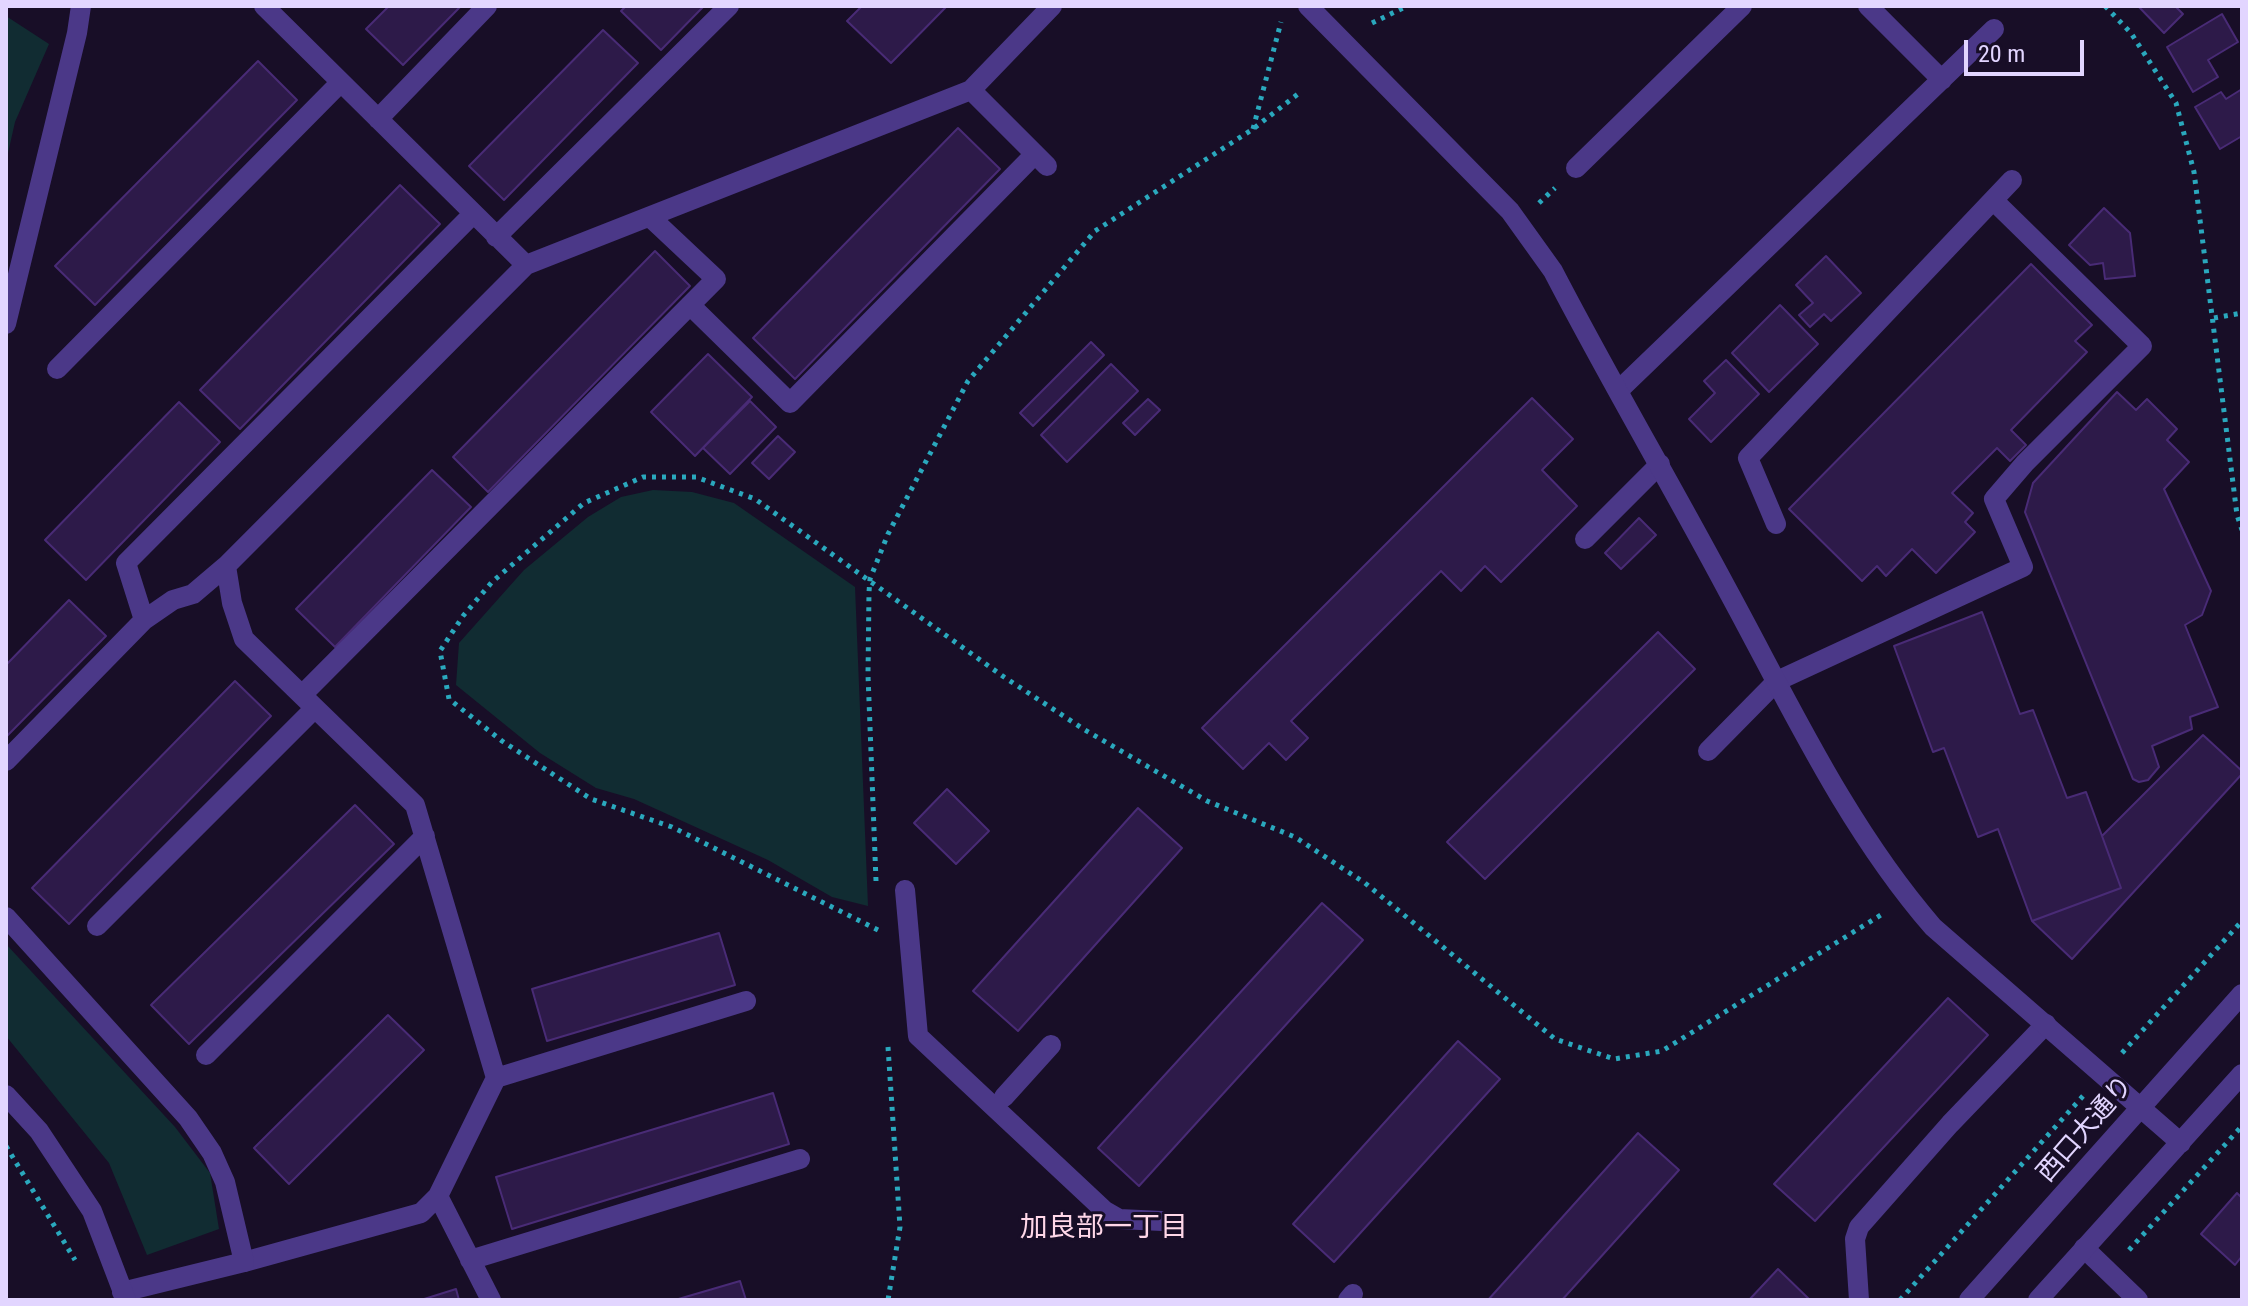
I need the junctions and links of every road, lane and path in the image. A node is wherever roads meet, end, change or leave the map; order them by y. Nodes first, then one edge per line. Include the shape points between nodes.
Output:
1 (81, 6) edge
2 (264, 6) edge
3 (487, 6) edge
4 (729, 6) edge
5 (1052, 6) edge
6 (1308, 6) edge
7 (1407, 6) edge
8 (1742, 6) edge
9 (1868, 6) edge
10 (2105, 6) edge
11 (1281, 21) dead end
12 (1372, 23) dead end
13 (1994, 29) dead end
14 (1942, 80) junction
15 (341, 82) junction
16 (971, 90) junction
17 (1298, 94) dead end
18 (378, 119) junction
19 (1253, 129) junction
20 (1576, 168) joint
21 (2012, 180) dead end
22 (1993, 200) junction
23 (473, 214) junction
24 (650, 217) junction
25 (1521, 223) junction
26 (496, 237) junction
27 (526, 265) junction
28 (690, 305) junction
29 (2242, 313) edge
30 (2214, 318) junction
31 (6, 324) edge
32 (57, 369) dead end
33 (1619, 390) junction
34 (1660, 464) junction
35 (1776, 524) dead end
36 (2242, 530) edge
37 (1585, 539) dead end
38 (226, 566) junction
39 (870, 579) junction
40 (144, 620) junction
41 (1777, 681) junction
42 (308, 702) junction
43 (1708, 751) dead end
44 (6, 761) edge
45 (425, 836) junction
46 (876, 884) dead end
47 (905, 890) dead end
48 (1908, 898) junction
49 (877, 914) dead end
50 (6, 917) edge
51 (2242, 921) edge
52 (97, 926) dead end
53 (878, 930) junction
54 (879, 945) dead end
55 (2242, 994) edge
56 (746, 1001) dead end
57 (2046, 1024) junction
58 (887, 1035) dead end
59 (1051, 1045) dead end
60 (206, 1055) dead end
61 (2103, 1073) junction
62 (2242, 1074) edge
63 (496, 1078) junction
64 (6, 1095) edge
65 (1004, 1097) dead end
66 (2140, 1106) junction
67 (2242, 1126) edge
68 (2181, 1143) junction
69 (6, 1146) edge
70 (800, 1159) dead end
71 (438, 1196) junction
72 (1162, 1221) dead end
73 (2084, 1248) junction
74 (470, 1260) junction
75 (244, 1262) junction
76 (79, 1267) dead end
77 (2109, 1272) junction
78 (124, 1296) edge
79 (491, 1300) edge
80 (888, 1300) edge
81 (1859, 1300) edge
82 (1900, 1300) edge
83 (1969, 1300) edge
84 (2038, 1300) edge
85 (2138, 1300) edge

1 - 31 street
2 - 15 street
3 - 18 street
4 - 26 street
5 - 16 street
6 - 25 street
7 - 12 path
8 - 20 street
9 - 14 street
10 - 30 path via 2131,33 2176,103 2194,172
11 - 19 path
13 - 14 street
14 - 33 street
15 - 18 street
15 - 32 street
16 - 24 street
16 - 28 street via 1041,160 790,403
17 - 19 path
18 - 23 street
19 - 39 path via 1095,231 968,381
20 - 25 path
21 - 22 street
22 - 35 street via 1748,458
22 - 41 street via 2142,346 1994,499 2023,567
23 - 26 street
23 - 40 street via 126,563
24 - 27 street
24 - 28 street via 716,279
25 - 33 street
26 - 27 street
27 - 38 street
28 - 42 street
29 - 30 path
30 - 36 path
33 - 34 street
34 - 37 street
34 - 41 street
38 - 40 street via 193,594 173,600
38 - 42 street via 244,639
39 - 46 path
39 - 48 path via 1085,730 1207,801 1295,837 1365,883 1555,1039 1614,1059 1662,1051
39 - 53 path via 755,499 696,477 643,477 584,503 492,582 440,651 449,699 591,799 672,827
40 - 44 street
41 - 43 street
41 - 48 street via 1861,828
42 - 45 street via 415,805
42 - 52 street
45 - 60 street
45 - 63 street
47 - 72 street via 918,1036 1105,1211 1119,1219
48 - 57 street via 1933,927
49 - 53 path
50 - 75 street via 188,1118 225,1182
51 - 61 path
53 - 54 path
55 - 66 street, 西口大通り
56 - 63 street
57 - 61 street
57 - 81 street via 1859,1227
58 - 80 path via 900,1227
59 - 65 street
61 - 66 street
61 - 82 path
62 - 68 street
63 - 71 street
64 - 78 street via 39,1131 92,1211
66 - 68 street
66 - 83 street, 西口大通り
67 - 77 path
68 - 73 street
69 - 76 path
70 - 74 street
71 - 74 street
71 - 75 street via 421,1213
73 - 77 street
73 - 84 street
74 - 79 street
75 - 78 street
77 - 85 street

